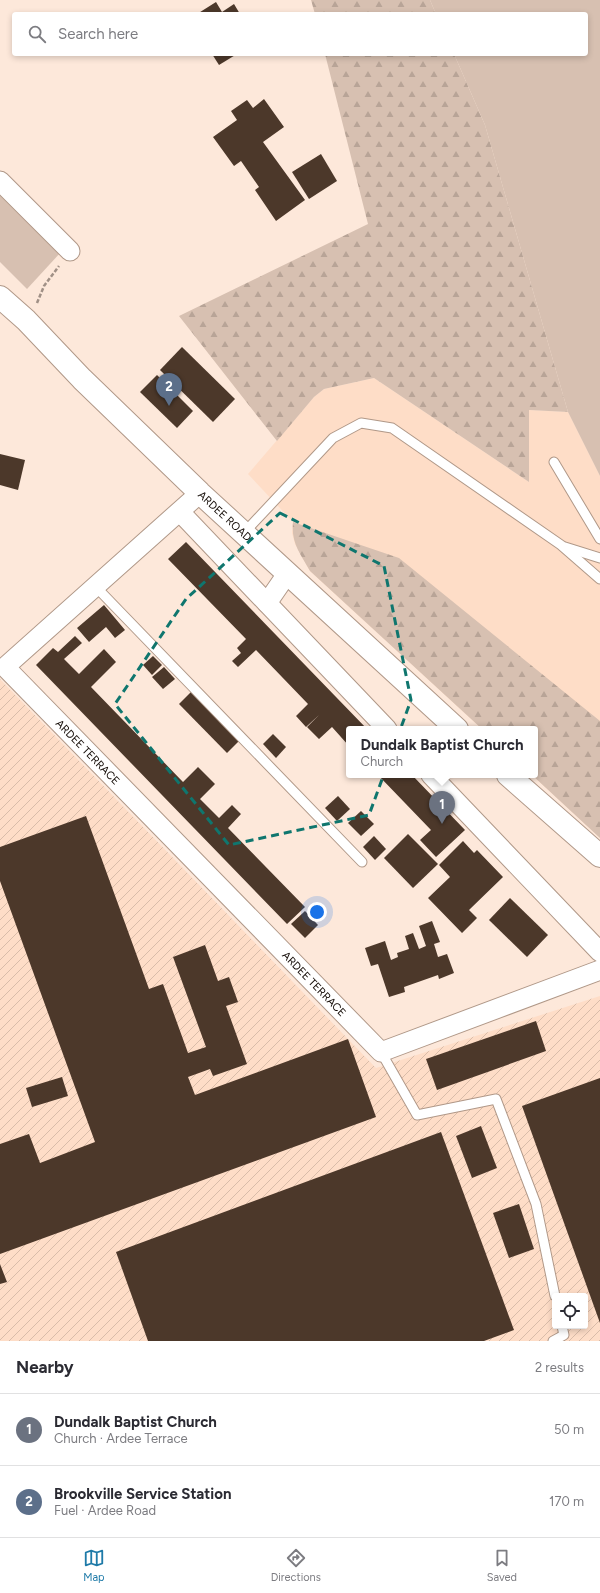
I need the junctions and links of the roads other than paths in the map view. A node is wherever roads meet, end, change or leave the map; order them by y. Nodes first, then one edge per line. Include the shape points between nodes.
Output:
1 (0, 181) edge
2 (70, 251) road end
3 (0, 297) edge
4 (554, 462) dead end
5 (200, 493) junction
6 (180, 512) junction
7 (243, 534) junction
8 (600, 538) edge
9 (561, 545) junction
10 (600, 558) edge
11 (287, 574) junction
12 (600, 579) edge
13 (96, 587) junction
14 (267, 603) junction
15 (2, 669) edge
16 (384, 726) edge
17 (453, 726) edge
18 (434, 778) edge
19 (511, 778) edge
20 (600, 856) edge
21 (362, 862) dead end
22 (600, 952) edge
23 (600, 970) edge
24 (381, 1052) junction
25 (554, 1293) edge
26 (563, 1329) edge
27 (553, 1341) edge

1 - 2 street
3 - 5 main road, ARDEE ROAD
4 - 8 lane
5 - 6 street, ARDEE TERRACE
5 - 7 main road, ARDEE ROAD
6 - 13 street, ARDEE TERRACE
6 - 14 street
7 - 9 lane via 333,438 361,423 392,428
7 - 11 main road, ARDEE ROAD
9 - 10 lane
9 - 12 lane
11 - 14 street
11 - 17 main road, ARDEE ROAD
13 - 15 street, ARDEE TERRACE
13 - 21 lane
14 - 16 street
15 - 24 street, ARDEE TERRACE
18 - 22 street
19 - 20 main road
23 - 24 street
24 - 25 lane via 417,1115 496,1099 536,1204
26 - 27 lane via 564,1335

